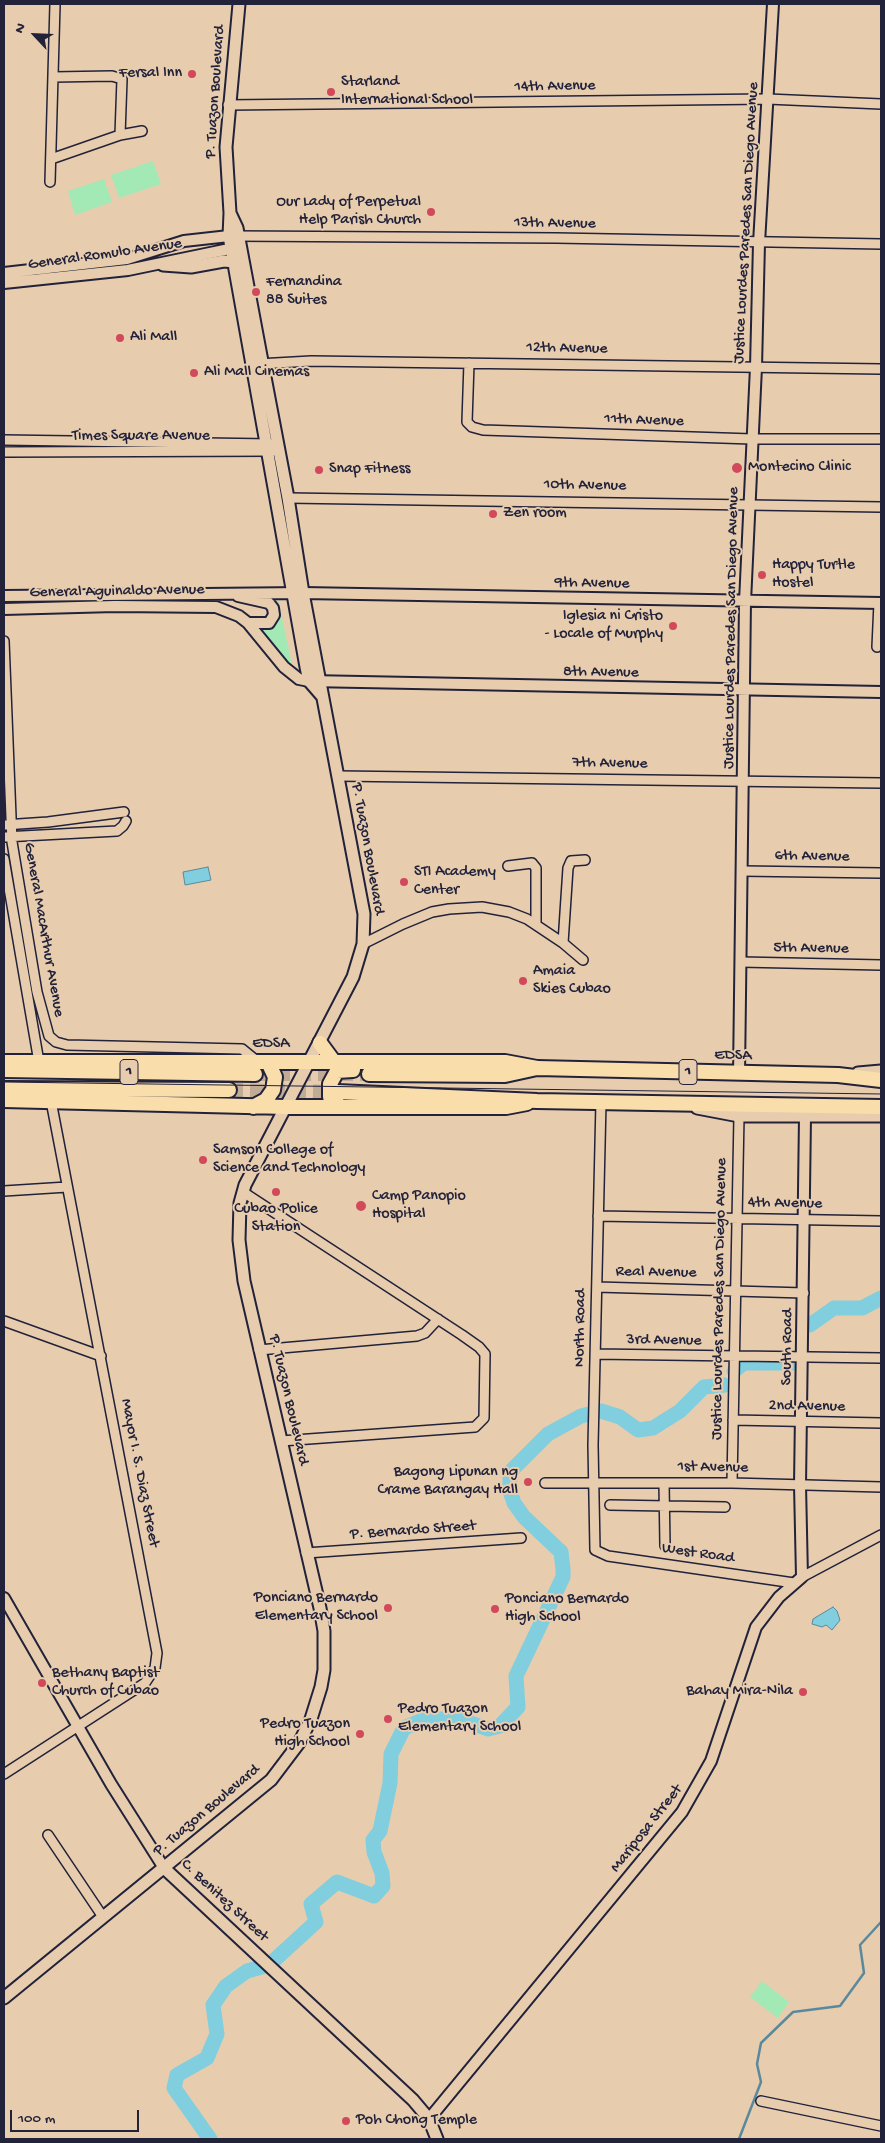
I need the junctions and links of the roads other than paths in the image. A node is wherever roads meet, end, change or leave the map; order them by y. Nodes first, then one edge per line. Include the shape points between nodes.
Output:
1 (55, 4) edge
2 (239, 4) edge
3 (773, 4) edge
4 (54, 77) junction
5 (768, 99) junction
6 (881, 104) edge
7 (228, 105) junction
8 (142, 131) dead end
9 (120, 135) junction
10 (51, 159) junction
11 (50, 182) dead end
12 (184, 241) junction
13 (234, 242) junction
14 (759, 243) junction
15 (881, 244) edge
16 (186, 260) junction
17 (234, 262) junction
18 (163, 265) junction
19 (4, 273) edge
20 (4, 283) edge
21 (469, 363) junction
22 (258, 364) junction
23 (756, 367) junction
24 (881, 369) edge
25 (752, 439) junction
26 (881, 439) edge
27 (4, 440) edge
28 (272, 447) junction
29 (4, 452) edge
30 (288, 498) junction
31 (748, 507) junction
32 (881, 507) edge
33 (231, 593) junction
34 (297, 593) junction
35 (4, 596) edge
36 (745, 602) junction
37 (880, 603) edge
38 (4, 609) edge
39 (248, 623) junction
40 (4, 640) edge
41 (877, 647) dead end
42 (308, 681) junction
43 (320, 682) junction
44 (744, 690) junction
45 (881, 692) edge
46 (324, 698) junction
47 (338, 776) junction
48 (744, 782) junction
49 (881, 783) edge
50 (8, 824) edge
51 (8, 837) edge
52 (4, 859) edge
53 (585, 860) dead end
54 (508, 866) dead end
55 (742, 870) junction
56 (881, 872) edge
57 (536, 924) junction
58 (563, 943) junction
59 (362, 944) junction
60 (584, 960) dead end
61 (741, 962) junction
62 (881, 965) edge
63 (320, 1043) junction
64 (4, 1062) edge
65 (39, 1062) junction
66 (310, 1062) junction
67 (334, 1062) junction
68 (260, 1066) junction
69 (370, 1068) junction
70 (4, 1070) edge
71 (881, 1072) edge
72 (739, 1074) junction
73 (838, 1075) junction
74 (881, 1080) edge
75 (4, 1089) edge
76 (229, 1090) tunnel mouth
77 (337, 1092) tunnel mouth
78 (4, 1100) edge
79 (51, 1101) junction
80 (537, 1101) junction
81 (601, 1102) junction
82 (668, 1103) junction
83 (253, 1107) junction
84 (341, 1107) junction
85 (881, 1107) edge
86 (286, 1108) junction
87 (739, 1116) junction
88 (805, 1116) junction
89 (881, 1116) edge
90 (67, 1187) junction
91 (4, 1191) edge
92 (243, 1192) junction
93 (598, 1216) junction
94 (737, 1218) junction
95 (804, 1219) junction
96 (881, 1221) edge
97 (597, 1287) junction
98 (736, 1290) junction
99 (804, 1293) junction
100 (438, 1320) junction
101 (4, 1321) edge
102 (259, 1350) junction
103 (595, 1354) junction
104 (101, 1356) junction
105 (803, 1357) junction
106 (733, 1358) junction
107 (881, 1358) edge
108 (732, 1420) junction
109 (802, 1421) junction
110 (881, 1423) edge
111 (281, 1441) junction
112 (595, 1482) junction
113 (545, 1483) dead end
114 (664, 1483) junction
115 (732, 1483) junction
116 (800, 1485) junction
117 (881, 1487) edge
118 (610, 1505) dead end
119 (665, 1506) junction
120 (726, 1506) dead end
121 (881, 1535) edge
122 (522, 1538) dead end
123 (665, 1546) dead end
124 (306, 1553) junction
125 (598, 1553) joint
126 (798, 1580) junction
127 (4, 1598) edge
128 (78, 1726) junction
129 (4, 1774) edge
130 (48, 1834) dead end
131 (168, 1872) junction
132 (104, 1917) junction
133 (4, 1998) edge
134 (761, 2101) dead end
135 (429, 2119) junction
136 (881, 2126) edge
137 (437, 2139) edge

1 - 4 street
2 - 7 main road, P. Tuazon Boulevard
3 - 5 street, Justice Lourdes Paredes San Diego Avenue
4 - 9 street via 112,76 122,79
4 - 10 street
5 - 6 street, 14th Avenue
5 - 7 street, 14th Avenue
5 - 14 street, Justice Lourdes Paredes San Diego Avenue
7 - 13 main road, P. Tuazon Boulevard via 226,147
8 - 9 street
9 - 10 street
10 - 11 street
12 - 13 street, General Romulo Avenue
12 - 16 street via 189,248
12 - 19 street, General Romulo Avenue via 127,259
13 - 14 street, 13th Avenue via 408,237
13 - 16 street, General Romulo Avenue
13 - 17 main road, P. Tuazon Boulevard
13 - 22 main road, P. Tuazon Boulevard
14 - 15 street, 13th Avenue
14 - 23 street, Justice Lourdes Paredes San Diego Avenue
16 - 18 street, General Romulo Avenue
17 - 18 main road via 191,267
17 - 22 main road, P. Tuazon Boulevard
18 - 20 street, General Romulo Avenue
21 - 22 street, 12th Avenue via 311,360
21 - 23 street, 12th Avenue
21 - 25 street, 11th Avenue via 467,422 483,430
22 - 28 main road, P. Tuazon Boulevard
23 - 24 street, 12th Avenue
23 - 25 street, Justice Lourdes Paredes San Diego Avenue
25 - 26 street, 11th Avenue
25 - 31 street, Justice Lourdes Paredes San Diego Avenue
27 - 28 street, Times Square Avenue
28 - 29 street, Times Square Avenue
28 - 30 main road, P. Tuazon Boulevard
28 - 34 main road, P. Tuazon Boulevard
30 - 31 street, 10th Avenue via 627,502
30 - 34 main road, P. Tuazon Boulevard
31 - 32 street, 10th Avenue
31 - 36 street, Justice Lourdes Paredes San Diego Avenue
33 - 34 street, General Aguinaldo Avenue
33 - 35 street, General Aguinaldo Avenue
33 - 39 street via 273,608 274,615 269,623
34 - 36 street, 9th Avenue
34 - 42 main road, P. Tuazon Boulevard
34 - 43 main road, P. Tuazon Boulevard
36 - 37 street, 9th Avenue
36 - 44 street, Justice Lourdes Paredes San Diego Avenue
37 - 41 street
38 - 39 street, General Aguinaldo Avenue via 204,606 226,610
39 - 42 street, General Aguinaldo Avenue via 284,667
40 - 50 street, General MacArthur Avenue
42 - 43 street, General Aguinaldo Avenue
42 - 46 main road
43 - 44 street, 8th Avenue
43 - 46 main road, P. Tuazon Boulevard
44 - 45 street, 8th Avenue
44 - 48 street, Justice Lourdes Paredes San Diego Avenue
46 - 47 main road, P. Tuazon Boulevard
47 - 48 street, 7th Avenue
47 - 59 main road, P. Tuazon Boulevard via 364,914
48 - 49 street, 7th Avenue
48 - 55 street, Justice Lourdes Paredes San Diego Avenue
50 - 51 street, General MacArthur Avenue
50 - 51 street via 125,817 117,831
51 - 68 street, General MacArthur Avenue via 46,1031 52,1039 67,1045 242,1049
52 - 65 street, General MacArthur Avenue
53 - 58 street via 571,861 568,868
54 - 57 street via 532,863 536,868
55 - 56 street, 6th Avenue
55 - 61 street, Justice Lourdes Paredes San Diego Avenue
57 - 58 street
57 - 59 street via 501,910 448,909 403,924
58 - 60 street
59 - 63 main road, P. Tuazon Boulevard via 353,977
61 - 62 street, 5th Avenue
61 - 72 street, Justice Lourdes Paredes San Diego Avenue
63 - 66 main road, P. Tuazon Boulevard
63 - 67 main road
64 - 65 main road, EDSA / 1
65 - 68 main road, EDSA / 1
66 - 67 main road, EDSA / 1
66 - 68 main road, EDSA / 1
66 - 86 main road, P. Tuazon Boulevard
67 - 69 main road, EDSA / 1
68 - 70 main road, EDSA / 1
68 - 83 main road via 275,1077 273,1090 266,1100
69 - 72 main road, EDSA / 1 via 505,1075 537,1068
69 - 84 main road via 339,1070 334,1075 329,1094 332,1101
71 - 73 main road, EDSA / 1
72 - 73 main road, EDSA / 1
73 - 74 main road, EDSA / 1
75 - 76 main road, 1
77 - 80 main road, 1
78 - 79 main road, 1
79 - 83 main road, 1
79 - 90 street, Mayor I. S. Diaz Street
80 - 81 main road, 1
80 - 84 main road, 1 via 506,1108
81 - 82 main road, 1
81 - 93 street, North Road
82 - 85 main road, 1
82 - 87 main road, 1
83 - 86 main road, 1
84 - 86 main road, 1
86 - 92 main road, P. Tuazon Boulevard
87 - 88 main road, 1
87 - 94 street, Justice Lourdes Paredes San Diego Avenue
88 - 89 main road, 1
88 - 95 street, South Road
90 - 91 street
90 - 104 street, Mayor I. S. Diaz Street
92 - 100 street
92 - 102 main road, P. Tuazon Boulevard via 239,1240
93 - 94 street, 4th Avenue
93 - 97 street, North Road
94 - 95 street, 4th Avenue
94 - 98 street, Justice Lourdes Paredes San Diego Avenue
95 - 96 street, 4th Avenue
95 - 99 street, South Road
97 - 98 street, Real Avenue
97 - 103 street, North Road
98 - 99 street, Real Avenue
98 - 106 street, Justice Lourdes Paredes San Diego Avenue
99 - 105 street, South Road
100 - 102 street via 417,1336
100 - 111 street via 479,1347 484,1354 484,1418 475,1427
101 - 104 street
102 - 111 main road, P. Tuazon Boulevard
103 - 106 street, 3rd Avenue
103 - 112 street, North Road
104 - 128 street, Mayor I. S. Diaz Street via 157,1653 155,1668 145,1684
105 - 106 street, 3rd Avenue
105 - 107 street, 3rd Avenue
105 - 109 street, South Road
106 - 108 street, Justice Lourdes Paredes San Diego Avenue
108 - 109 street, 2nd Avenue
108 - 115 street, Justice Lourdes Paredes San Diego Avenue
109 - 110 street, 2nd Avenue
109 - 116 street, South Road
111 - 124 main road, P. Tuazon Boulevard
112 - 113 street, 1st Avenue
112 - 114 street, 1st Avenue
112 - 125 street, North Road via 595,1546
114 - 115 street, 1st Avenue
114 - 119 street
115 - 116 street, 1st Avenue
116 - 117 street, 1st Avenue
116 - 126 street, South Road
118 - 119 street
119 - 120 street
119 - 123 street
121 - 126 street, Mariposa Street
122 - 124 street, P. Bernardo Street
124 - 131 main road, P. Tuazon Boulevard via 320,1608 325,1646 321,1687 311,1719 299,1743 271,1780
125 - 126 street, West Road
126 - 135 street, Mariposa Street via 773,1604 756,1627 711,1762 682,1812
127 - 128 street, C. Benitez Street
128 - 129 street, Mayor I. S. Diaz Street
128 - 131 street, C. Benitez Street
130 - 132 street
131 - 132 main road, P. Tuazon Boulevard via 155,1876
131 - 135 main road, C. Benitez Street via 387,2075
132 - 133 main road, P. Tuazon Boulevard
134 - 136 street
135 - 137 main road, C. Benitez Street

